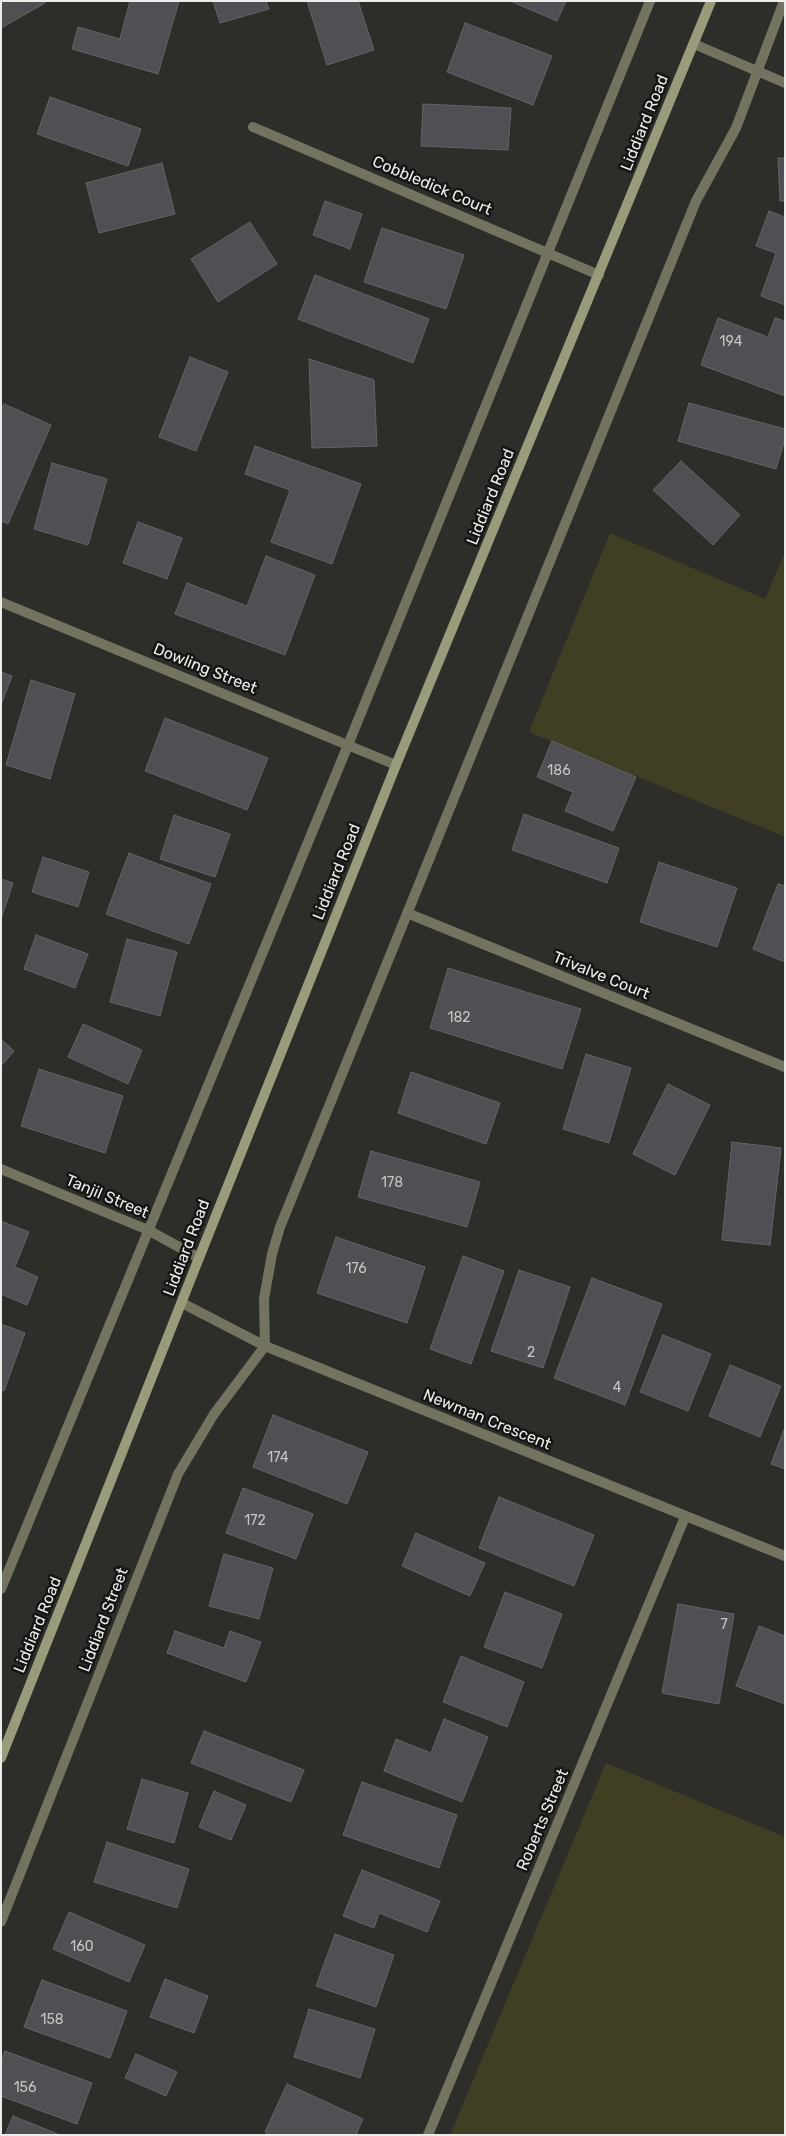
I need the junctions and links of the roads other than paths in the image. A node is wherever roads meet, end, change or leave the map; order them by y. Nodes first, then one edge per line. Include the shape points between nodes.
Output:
1 (650, 1) edge
2 (711, 1) edge
3 (784, 1) edge
4 (694, 44) junction
5 (757, 72) junction
6 (785, 83) edge
7 (253, 127) dead end
8 (548, 252) junction
9 (599, 275) junction
10 (1, 602) edge
11 (348, 745) junction
12 (396, 765) junction
13 (407, 913) junction
14 (785, 1067) edge
15 (1, 1169) edge
16 (148, 1230) junction
17 (199, 1258) junction
18 (182, 1303) junction
19 (265, 1346) junction
20 (685, 1516) junction
21 (785, 1556) edge
22 (1, 1589) edge
23 (1, 1758) edge
24 (1, 1922) edge
25 (428, 2135) edge

1 - 8 street
2 - 4 street, Liddiard Road
3 - 5 street
4 - 5 street
4 - 9 street, Liddiard Road
5 - 6 street
5 - 13 street via 736,128 696,201
7 - 8 street, Cobbledick Court
8 - 9 street, Cobbledick Court
8 - 11 street
9 - 12 street, Liddiard Road
10 - 11 street, Dowling Street
11 - 12 street, Dowling Street
11 - 16 street
12 - 17 street, Liddiard Road
13 - 14 street, Trivalve Court
13 - 19 street via 280,1226 264,1299
15 - 16 street, Tanjil Street
16 - 17 street, Tanjil Street
16 - 22 street
17 - 18 street, Liddiard Road
18 - 19 street, Newman Crescent
18 - 23 street, Liddiard Road
19 - 20 street, Newman Crescent
19 - 24 street, Liddiard Street via 214,1414 178,1474
20 - 21 street, Newman Crescent
20 - 25 street, Roberts Street

